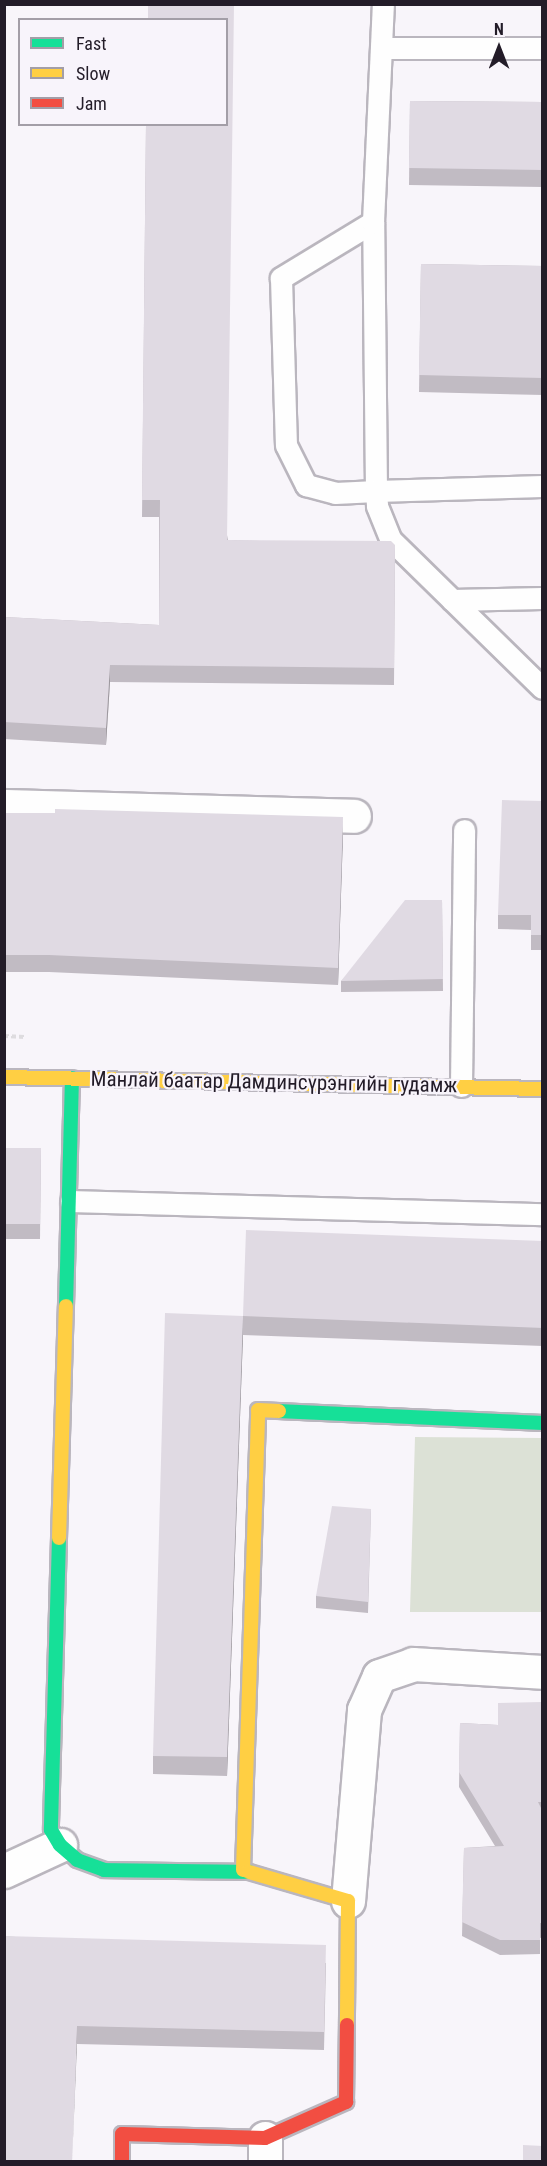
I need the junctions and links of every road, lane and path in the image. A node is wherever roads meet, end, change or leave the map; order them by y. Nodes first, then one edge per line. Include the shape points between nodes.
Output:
1 (383, 4) edge
2 (383, 48) junction
3 (543, 48) edge
4 (373, 222) junction
5 (543, 486) edge
6 (376, 491) junction
7 (543, 598) edge
8 (452, 600) junction
9 (543, 688) edge
10 (4, 806) edge
11 (354, 816) dead end
12 (464, 830) dead end
13 (4, 1077) edge
14 (72, 1078) junction
15 (461, 1086) junction
16 (543, 1089) edge
17 (71, 1202) junction
18 (543, 1214) edge
19 (543, 1423) edge
20 (543, 1672) edge
21 (60, 1845) junction
22 (243, 1870) junction
23 (4, 1871) edge
24 (348, 1901) junction
25 (265, 2150) edge
26 (122, 2162) edge

1 - 2 lane
2 - 3 lane
2 - 4 lane
4 - 6 lane
4 - 6 lane via 281,278 286,445 306,485 335,493
5 - 6 lane
6 - 8 lane via 376,506 390,539
7 - 8 lane
8 - 9 lane
10 - 11 street
12 - 15 lane
13 - 14 street, Манлай баатар Дамдинсүрэнгийн гудамж
14 - 15 street, Манлай баатар Дамдинсүрэнгийн гудамж
14 - 17 street
15 - 16 street, Манлай баатар Дамдинсүрэнгийн гудамж
17 - 18 lane
17 - 21 street via 51,1830
19 - 22 street via 258,1410
20 - 24 street via 413,1664 379,1676 364,1710
21 - 22 street via 77,1860 104,1870
21 - 23 street
22 - 24 street
24 - 25 street via 346,2102
25 - 26 street via 122,2134

